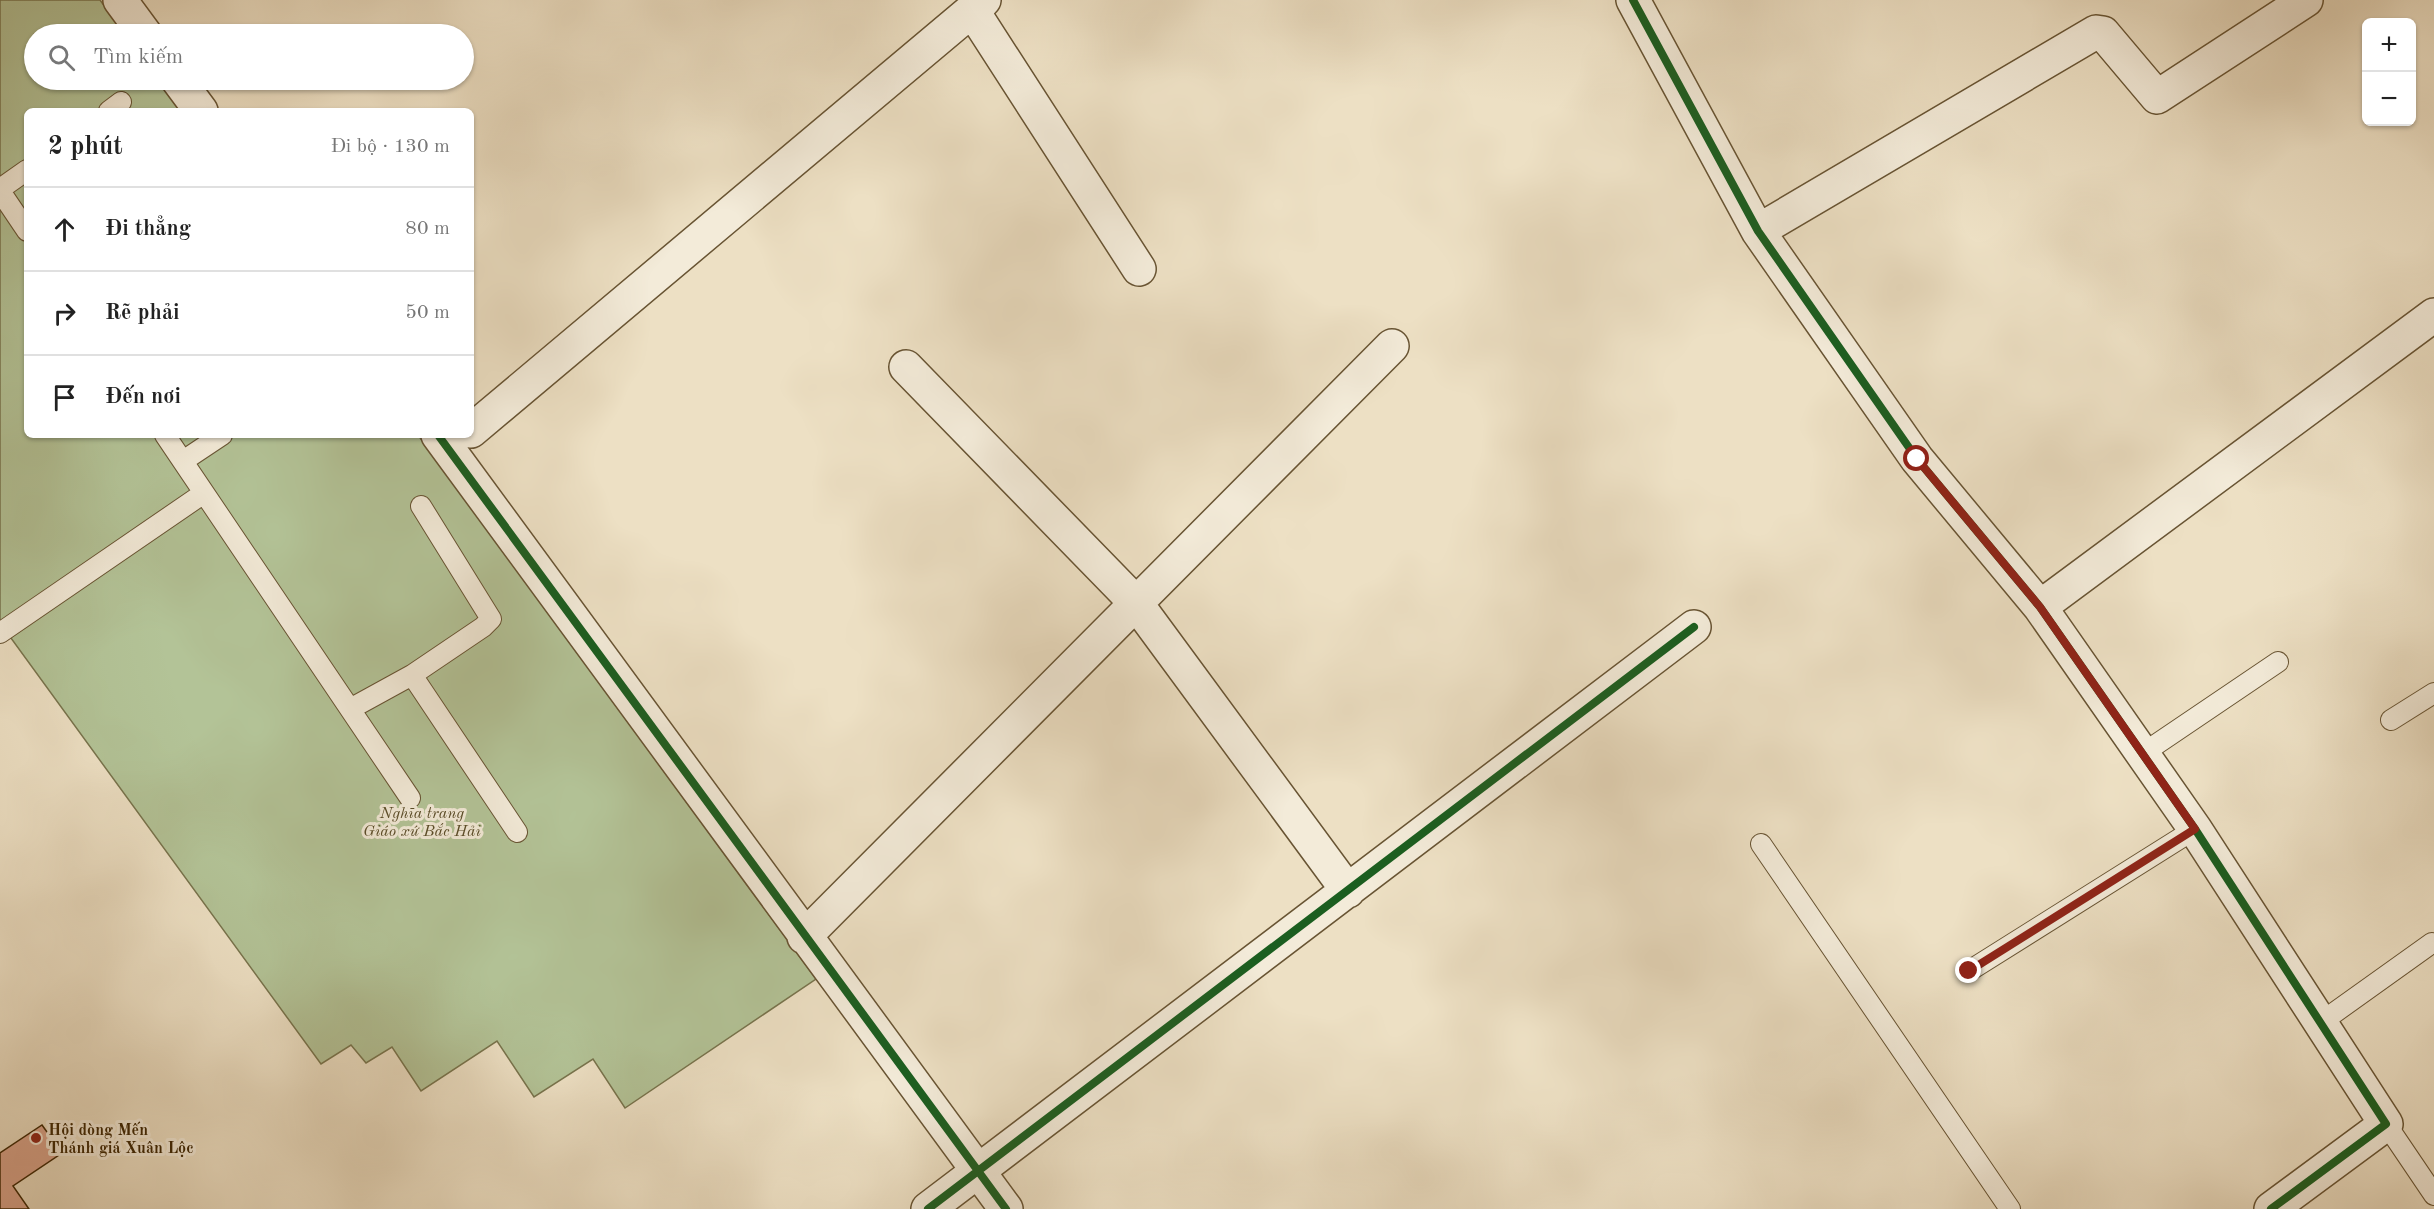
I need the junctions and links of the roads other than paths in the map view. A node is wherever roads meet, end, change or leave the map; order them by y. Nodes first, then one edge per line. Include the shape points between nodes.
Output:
1 (120, 0) edge
2 (1634, 0) edge
3 (2306, 0) edge
4 (978, 5) edge
5 (138, 24) edge
6 (185, 90) edge
7 (199, 108) edge
8 (24, 172) edge
9 (0, 190) edge
10 (24, 226) edge
11 (1758, 231) junction
12 (1139, 269) dead end
13 (2434, 315) edge
14 (1392, 346) dead end
15 (906, 367) dead end
16 (474, 423) edge
17 (167, 438) edge
18 (218, 438) edge
19 (456, 438) edge
20 (183, 462) junction
21 (204, 493) junction
22 (422, 506) dead end
23 (1136, 603) junction
24 (2040, 607) junction
25 (1694, 627) dead end
26 (0, 633) edge
27 (2278, 662) dead end
28 (412, 675) junction
29 (2434, 693) edge
30 (350, 710) junction
31 (2391, 720) dead end
32 (2142, 754) junction
33 (410, 798) dead end
34 (2195, 829) junction
35 (517, 832) dead end
36 (1761, 844) dead end
37 (1348, 891) junction
38 (804, 937) junction
39 (2432, 943) dead end
40 (1969, 971) dead end
41 (2320, 1023) junction
42 (2386, 1124) junction
43 (977, 1173) junction
44 (2434, 1195) edge
45 (928, 1209) edge
46 (1006, 1209) edge
47 (2010, 1209) edge
48 (2271, 1209) edge

1 - 5 street
2 - 11 street
3 - 11 street via 2157,97 2103,33 2096,32
4 - 12 street
4 - 16 street
6 - 7 street
8 - 9 lane
9 - 10 lane
11 - 24 street via 1917,459
13 - 24 street
14 - 23 street
15 - 23 street
17 - 20 lane
18 - 20 lane
19 - 38 street
20 - 21 lane
21 - 26 lane
21 - 30 lane
22 - 28 lane via 491,618
23 - 37 street
23 - 38 street
24 - 32 street
25 - 37 street
27 - 32 lane
28 - 30 lane
28 - 35 lane
29 - 31 lane
30 - 33 lane
32 - 34 street
34 - 40 lane
34 - 41 street
36 - 47 lane
37 - 43 street
38 - 43 street
39 - 41 lane
41 - 42 street
42 - 44 lane
42 - 48 street
43 - 45 street
43 - 46 street

